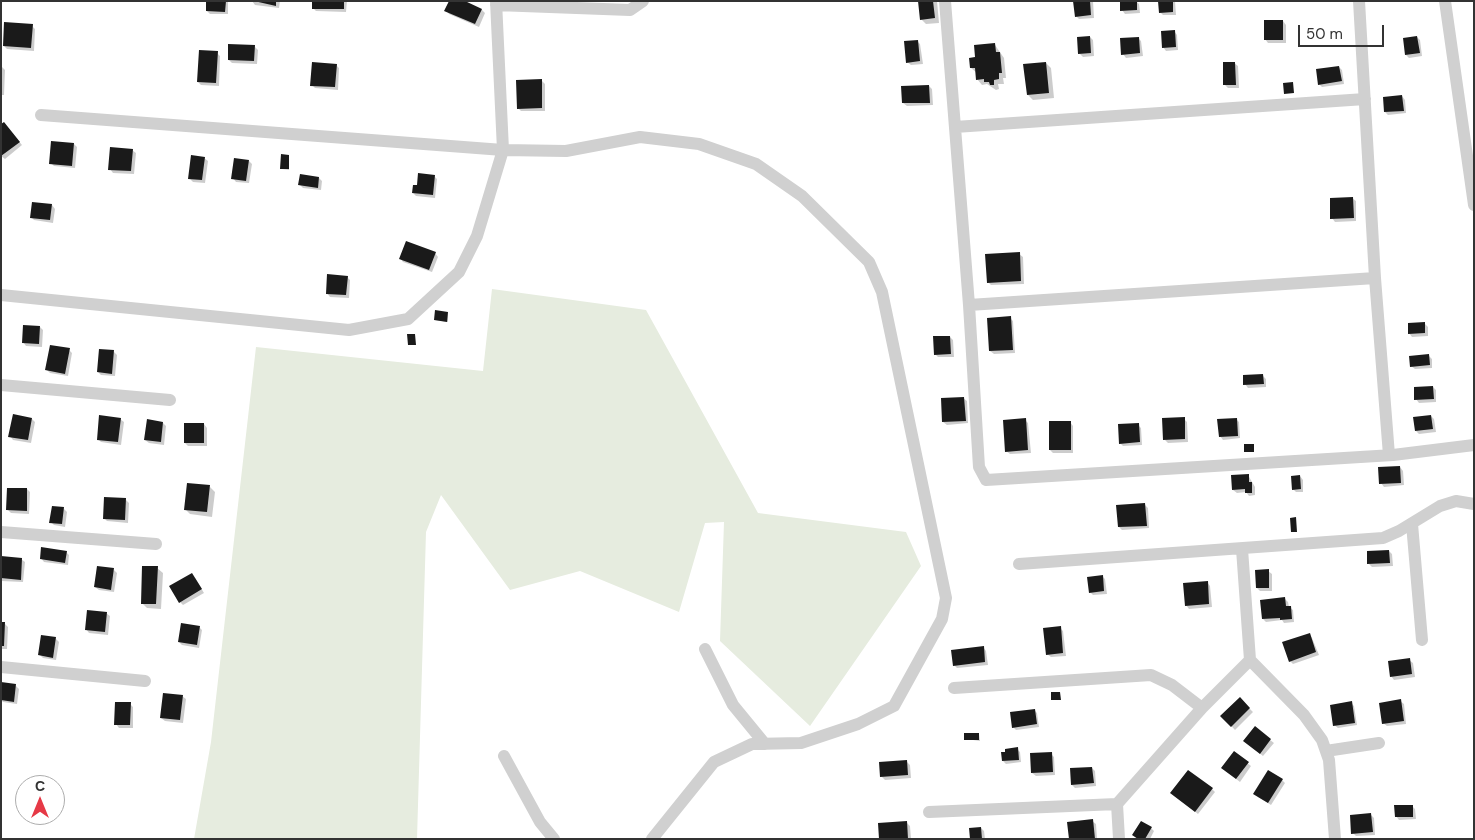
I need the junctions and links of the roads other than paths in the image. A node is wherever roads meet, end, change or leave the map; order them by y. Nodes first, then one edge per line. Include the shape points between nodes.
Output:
1 (643, 1) edge
2 (945, 1) edge
3 (1359, 1) edge
4 (1445, 1) edge
5 (496, 3) edge
6 (1365, 99) junction
7 (41, 115) dead end
8 (955, 127) junction
9 (503, 150) junction
10 (1474, 205) edge
11 (1375, 278) junction
12 (1, 295) edge
13 (969, 305) junction
14 (1, 384) edge
15 (170, 400) dead end
16 (1474, 445) edge
17 (1389, 455) junction
18 (1474, 504) edge
19 (1412, 524) junction
20 (1, 532) edge
21 (156, 544) dead end
22 (1242, 549) junction
23 (1019, 564) dead end
24 (1422, 640) dead end
25 (705, 649) dead end
26 (1250, 660) junction
27 (1, 667) edge
28 (145, 681) dead end
29 (954, 688) dead end
30 (1202, 708) junction
31 (1379, 743) dead end
32 (765, 744) junction
33 (1326, 751) junction
34 (504, 756) dead end
35 (1116, 804) junction
36 (929, 812) dead end
37 (554, 839) edge
38 (652, 839) edge
39 (1119, 839) edge
40 (1334, 839) edge

1 - 5 street via 630,10
2 - 8 street
3 - 6 street
4 - 10 street
5 - 9 street
6 - 8 street
6 - 11 street
7 - 9 street
8 - 13 street
9 - 12 street via 477,236 459,272 408,319 349,330
9 - 32 street via 566,151 640,137 699,144 756,164 802,196 869,262 882,292 946,598 942,619 894,706 858,724 801,743
11 - 13 street
11 - 17 street
13 - 17 street via 979,467 986,480
14 - 15 street
16 - 17 street
18 - 19 street via 1456,501 1440,506
19 - 22 street via 1383,538
19 - 24 street
20 - 21 street
22 - 23 street
22 - 26 street
25 - 32 street via 733,705
26 - 30 street
26 - 33 street via 1304,715
27 - 28 street
29 - 30 street via 1151,676 1172,686
30 - 35 street
31 - 33 street
32 - 38 street via 752,744 714,762
33 - 40 street
34 - 37 street via 540,822
35 - 36 street
35 - 39 street

